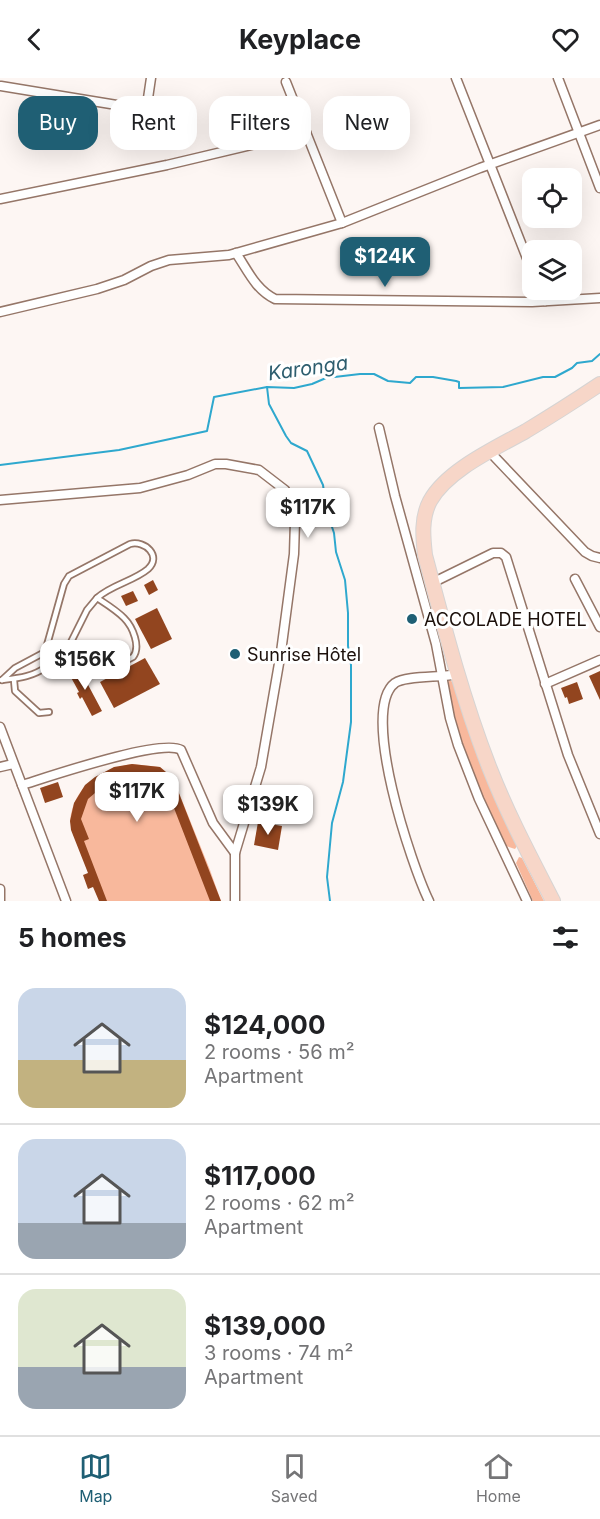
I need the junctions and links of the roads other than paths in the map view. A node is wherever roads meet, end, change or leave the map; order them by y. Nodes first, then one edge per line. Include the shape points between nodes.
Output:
1 (152, 78) edge
2 (456, 78) edge
3 (558, 78) edge
4 (286, 82) dead end
5 (2, 86) edge
6 (292, 96) edge
7 (600, 125) edge
8 (580, 132) junction
9 (311, 145) edge
10 (230, 150) edge
11 (489, 164) junction
12 (600, 188) edge
13 (0, 199) edge
14 (342, 223) junction
15 (522, 246) edge
16 (236, 253) junction
17 (600, 298) edge
18 (545, 301) joint
19 (0, 312) edge
20 (600, 384) edge
21 (379, 428) dead end
22 (489, 451) junction
23 (0, 500) edge
24 (600, 558) edge
25 (575, 579) dead end
26 (432, 583) junction
27 (97, 598) junction
28 (600, 627) edge
29 (69, 646) junction
30 (58, 651) junction
31 (45, 652) junction
32 (600, 660) edge
33 (458, 674) junction
34 (442, 677) junction
35 (14, 680) junction
36 (1, 681) edge
37 (545, 684) junction
38 (49, 712) dead end
39 (0, 727) edge
40 (13, 764) junction
41 (0, 767) edge
42 (22, 785) junction
43 (596, 813) edge
44 (600, 834) edge
45 (235, 853) junction
46 (0, 889) edge
47 (0, 901) edge
48 (66, 901) edge
49 (235, 901) edge
50 (429, 901) edge
51 (527, 901) edge
52 (553, 901) edge

1 - 5 street via 147,105 141,109
2 - 11 street
3 - 8 street
4 - 6 street
7 - 8 street
8 - 11 street
8 - 12 street
9 - 14 street
10 - 13 street
11 - 14 street
11 - 15 street
14 - 16 street
16 - 18 street via 257,285 275,299
16 - 19 street via 169,260 97,289
17 - 18 street
20 - 22 main road
21 - 34 street
22 - 24 street via 585,552
22 - 26 main road via 448,479 430,501 424,516 423,538
23 - 45 street via 140,488 215,464 259,470 285,490 295,521 281,652 261,766
25 - 28 street
26 - 33 main road
26 - 37 street via 493,553 506,557
27 - 29 lane
27 - 29 lane via 128,623 136,653 99,674 80,649
27 - 31 lane via 147,570 152,562 148,547 130,544 69,576
29 - 30 lane
30 - 31 lane
30 - 35 lane via 47,666
31 - 36 lane via 15,668
32 - 37 street
33 - 34 street
33 - 52 main road via 503,800
34 - 50 street via 407,678 394,684 386,697 382,717 393,789
34 - 51 street via 467,771
35 - 36 lane
35 - 38 lane via 15,691 39,713
37 - 43 street via 568,755
39 - 40 street
40 - 41 street
40 - 42 street
42 - 45 street via 125,755 177,747 213,823
42 - 48 street
43 - 44 street
45 - 49 street
46 - 47 street

